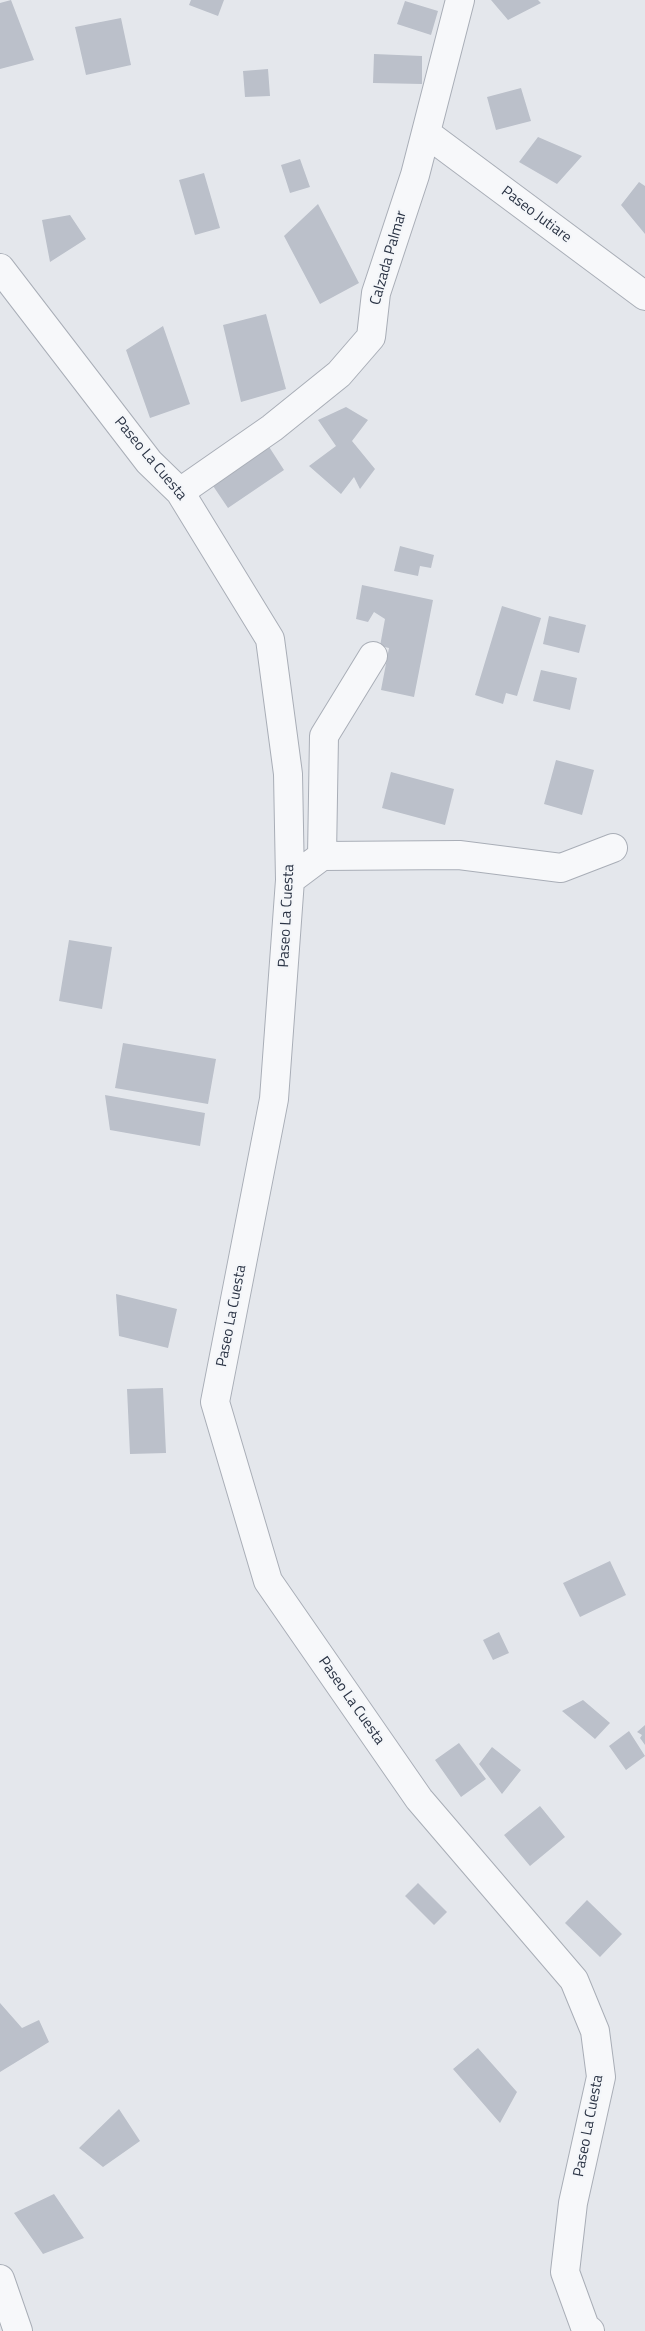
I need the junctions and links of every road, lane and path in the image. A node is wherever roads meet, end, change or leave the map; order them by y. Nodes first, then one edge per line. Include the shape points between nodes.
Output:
1 (460, 0) edge
2 (426, 133) junction
3 (0, 268) edge
4 (645, 296) edge
5 (180, 492) junction
6 (373, 656) dead end
7 (613, 848) dead end
8 (322, 856) junction
9 (290, 880) junction
10 (0, 2279) edge
11 (18, 2331) edge
12 (590, 2331) edge

1 - 2 street, Calzada Palmar
2 - 4 street, Paseo Jutiare
2 - 5 street, Calzada Palmar via 376,293 371,338 339,374 272,428
3 - 5 street, Paseo La Cuesta via 149,462
5 - 9 street, Paseo La Cuesta via 270,639 288,774
6 - 8 street via 324,736
7 - 8 street via 561,868 459,855
8 - 9 street
9 - 12 street, Paseo La Cuesta via 274,1099 215,1402 268,1581 418,1798 574,1980 594,2032 602,2077 573,2203 565,2272 585,2327
10 - 11 street

